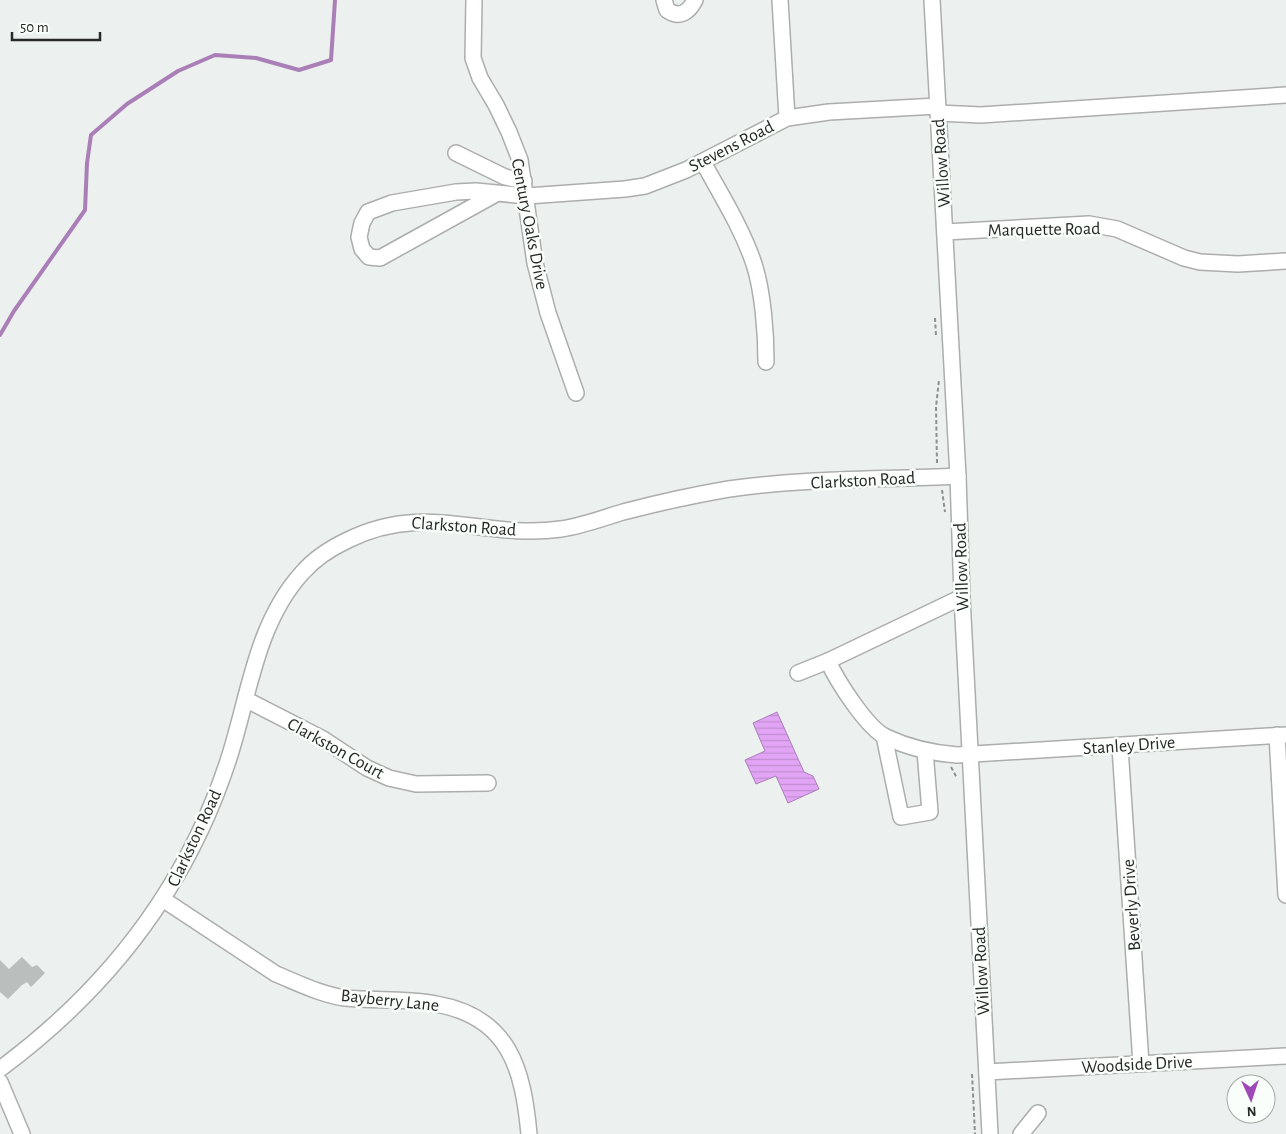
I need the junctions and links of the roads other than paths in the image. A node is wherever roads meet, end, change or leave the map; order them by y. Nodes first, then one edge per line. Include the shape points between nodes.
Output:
1 (474, 0) edge
2 (664, 0) edge
3 (695, 0) edge
4 (780, 0) edge
5 (932, 0) edge
6 (1286, 95) edge
7 (937, 110) junction
8 (787, 118) junction
9 (456, 153) dead end
10 (703, 162) junction
11 (525, 189) junction
12 (494, 195) junction
13 (945, 232) junction
14 (1286, 261) edge
15 (766, 362) dead end
16 (576, 393) dead end
17 (958, 476) junction
18 (962, 597) junction
19 (828, 661) junction
20 (798, 673) dead end
21 (247, 700) junction
22 (1281, 735) edge
23 (884, 736) junction
24 (1120, 747) junction
25 (925, 752) junction
26 (972, 754) junction
27 (488, 784) dead end
28 (1286, 895) edge
29 (164, 900) junction
30 (1286, 1056) edge
31 (1141, 1064) junction
32 (0, 1069) edge
33 (987, 1072) junction
34 (0, 1082) edge
35 (1038, 1113) dead end
36 (22, 1134) edge
37 (529, 1134) edge
38 (990, 1134) edge
39 (1021, 1134) edge

1 - 11 street, Century Oaks Drive via 473,58 509,132 520,160
2 - 3 street via 667,10 673,14 689,11
4 - 8 street
5 - 7 street, Willow Road
6 - 7 street, Stevens Road via 981,115
7 - 8 street, Stevens Road via 829,112
7 - 13 street, Willow Road
8 - 10 street, Stevens Road
9 - 11 street
10 - 11 street, Stevens Road via 645,186 617,190
10 - 15 street via 740,231 754,265 766,336
11 - 12 street
11 - 16 street, Century Oaks Drive via 535,263 548,313
12 - 12 street via 476,191 456,192 392,203 368,212 360,230 362,249 369,257 380,258
13 - 14 street, Marquette Road via 1089,224 1117,229 1200,262
13 - 17 street, Willow Road
17 - 18 street, Willow Road
17 - 21 street, Clarkston Road via 730,489 683,497 564,528 521,531 436,521 390,524 363,532 336,546 301,574 273,614
18 - 19 street
18 - 26 street, Willow Road
19 - 20 street
19 - 23 street via 845,692
21 - 27 street, Clarkston Court via 389,778 416,784
21 - 29 street, Clarkston Road via 228,763 208,813
22 - 24 street, Stanley Drive
22 - 28 street
23 - 25 street, Stanley Drive
23 - 25 street via 901,817 930,812
24 - 26 street, Stanley Drive
24 - 31 street, Beverly Drive
25 - 26 street, Stanley Drive
26 - 33 street, Willow Road
29 - 32 street, Clarkston Road via 124,952 76,1005 40,1039
29 - 37 street, Bayberry Lane via 276,974 296,982 343,998 435,1003 456,1008 487,1025 518,1068
30 - 31 street, Woodside Drive
31 - 33 street, Woodside Drive
33 - 38 street, Willow Road
34 - 36 street
35 - 39 street

